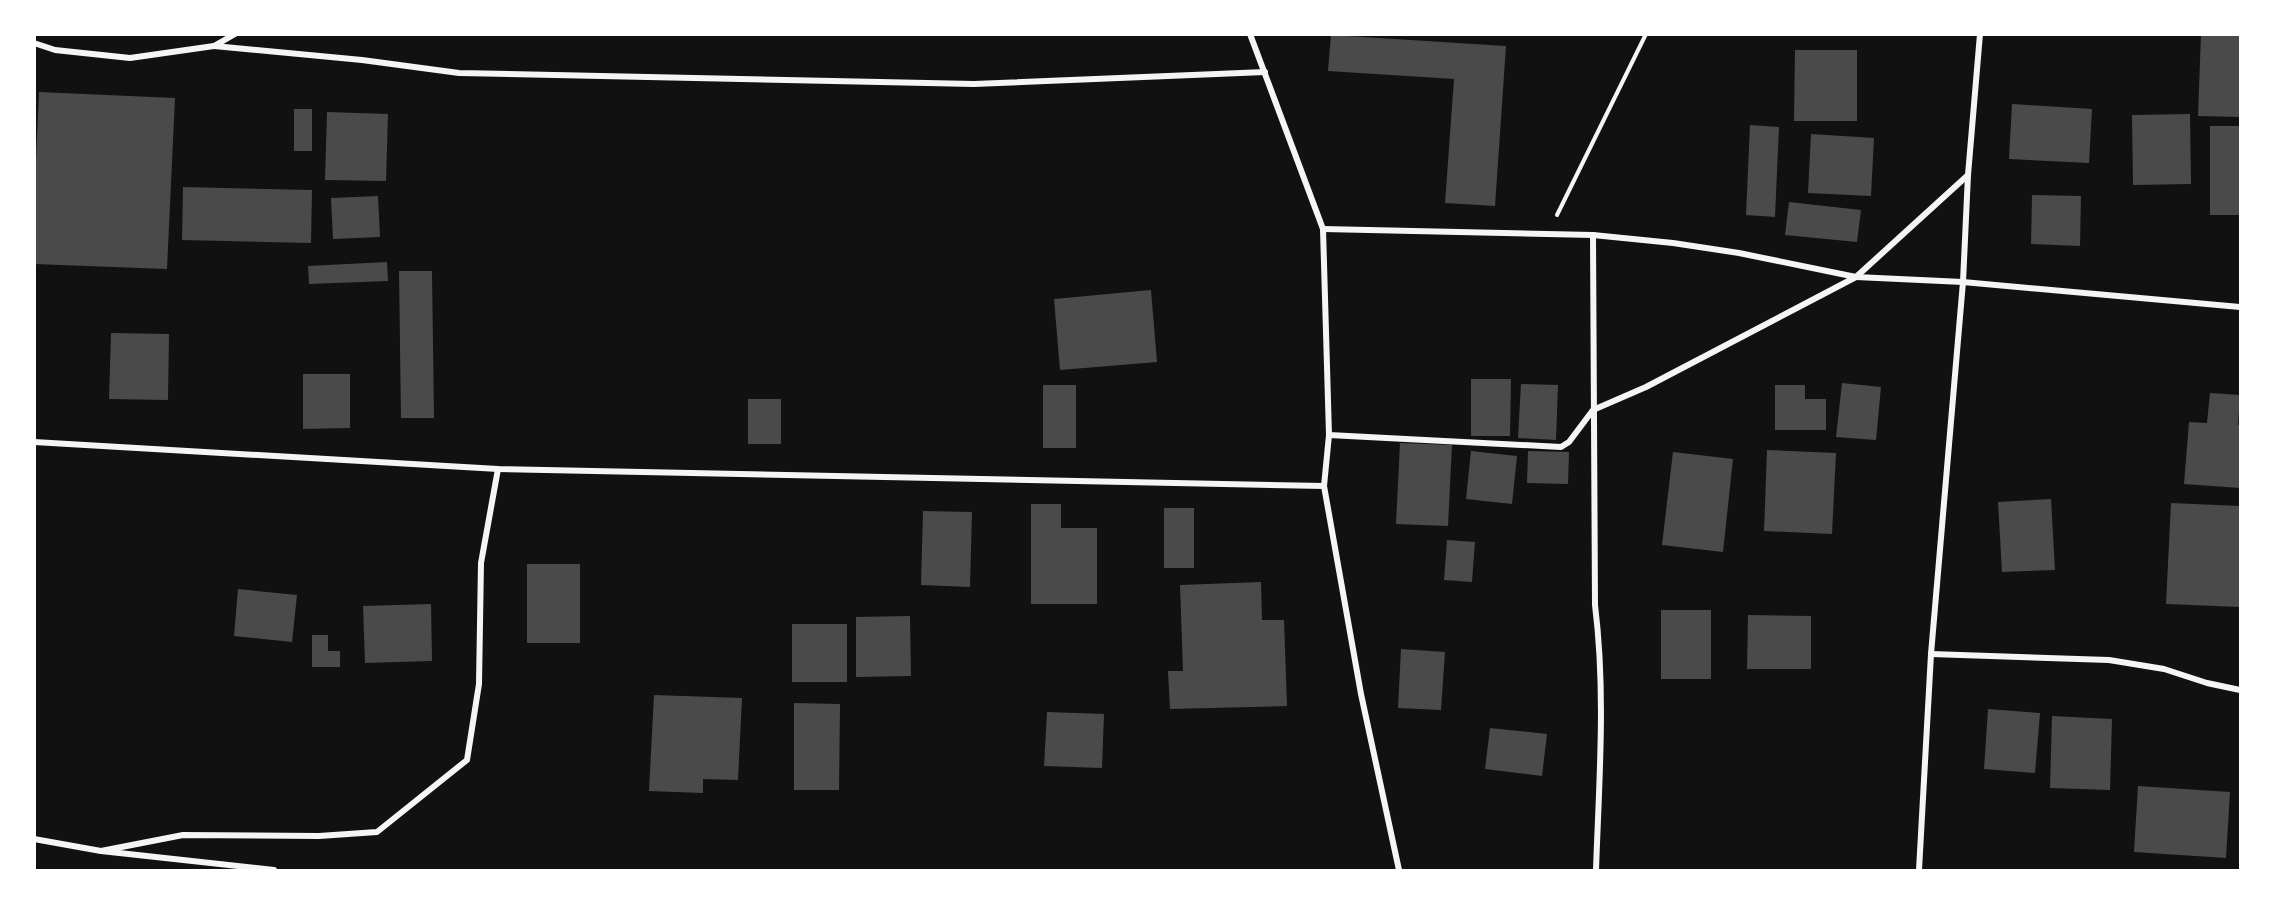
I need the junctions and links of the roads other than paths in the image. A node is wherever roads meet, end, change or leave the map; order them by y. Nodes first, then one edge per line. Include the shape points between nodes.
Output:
1 (236, 34) edge
2 (1250, 34) edge
3 (1980, 34) edge
4 (34, 42) edge
5 (214, 46) junction
6 (1265, 72) junction
7 (1968, 175) junction
8 (1323, 229) junction
9 (1593, 235) junction
10 (1856, 277) junction
11 (1963, 282) junction
12 (2241, 307) edge
13 (1593, 410) junction
14 (1329, 435) junction
15 (34, 442) edge
16 (498, 469) junction
17 (1324, 486) junction
18 (1931, 654) junction
19 (2241, 690) edge
20 (34, 839) edge
21 (101, 851) junction
22 (274, 870) edge
23 (1399, 870) edge
24 (1596, 870) edge
25 (1919, 870) edge

1 - 5 street
2 - 6 street
3 - 7 street
4 - 5 street via 56,50 130,58
5 - 6 street via 459,73 974,84
6 - 8 street
7 - 10 street
7 - 11 street
8 - 9 street
8 - 14 street
9 - 10 street via 1739,253
9 - 13 street
10 - 11 street
10 - 13 street via 1646,387
11 - 12 street
11 - 18 street
13 - 14 street via 1561,447
13 - 24 street via 1595,605 1602,699
14 - 17 street
15 - 16 street
16 - 17 street
16 - 21 street via 481,562 479,684 467,760 377,832 319,836 183,835
17 - 23 street via 1361,694
18 - 19 street via 2109,660 2164,669
18 - 25 street
20 - 21 street
21 - 22 street

